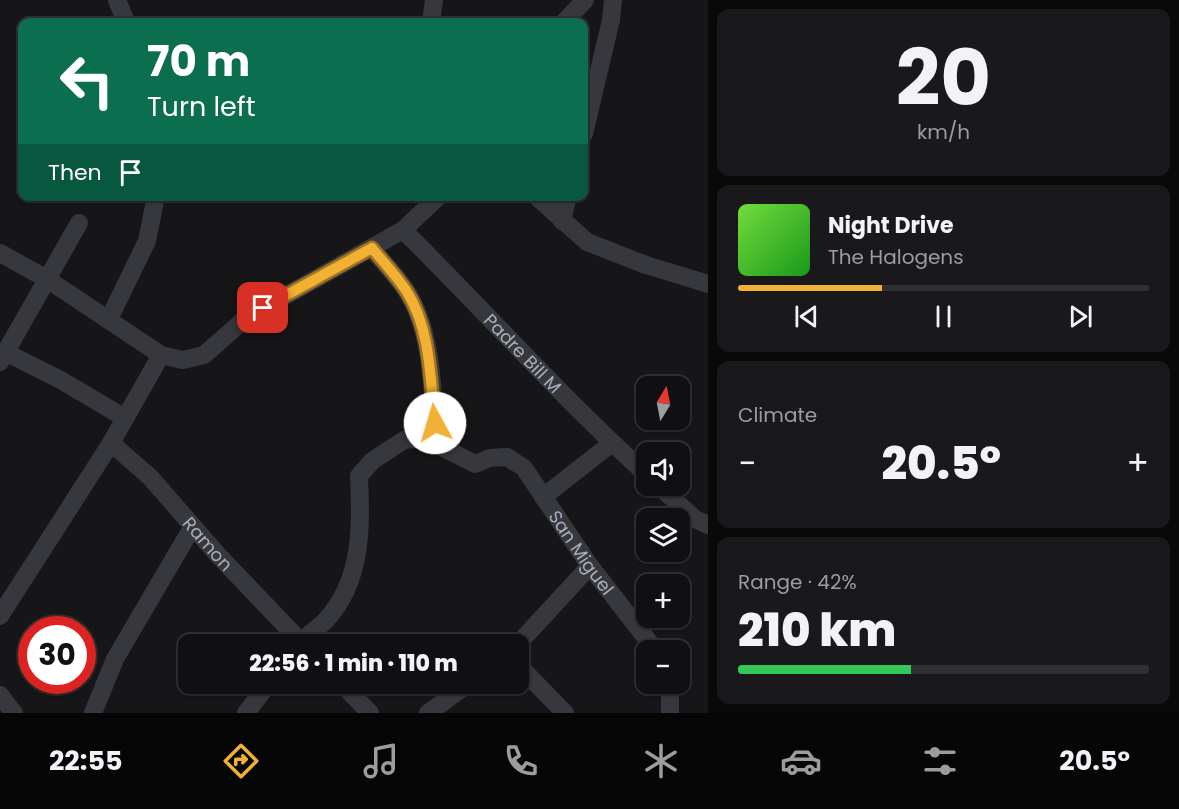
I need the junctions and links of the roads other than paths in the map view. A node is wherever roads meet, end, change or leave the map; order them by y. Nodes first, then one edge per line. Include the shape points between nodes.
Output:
1 (117, 0) edge
2 (434, 0) edge
3 (585, 0) edge
4 (613, 0) edge
5 (124, 18) edge
6 (432, 18) edge
7 (568, 18) edge
8 (588, 117) edge
9 (155, 201) edge
10 (434, 201) edge
11 (541, 201) edge
12 (567, 201) edge
13 (562, 221) junction
14 (79, 223) dead end
15 (403, 230) junction
16 (372, 248) junction
17 (0, 253) edge
18 (47, 279) junction
19 (708, 284) edge
20 (109, 319) junction
21 (161, 355) junction
22 (3, 357) edge
23 (125, 418) junction
24 (612, 443) junction
25 (111, 444) junction
26 (437, 446) junction
27 (636, 465) edge
28 (670, 496) edge
29 (543, 497) junction
30 (708, 525) edge
31 (193, 526) junction
32 (590, 566) junction
33 (0, 616) edge
34 (292, 634) edge
35 (312, 634) edge
36 (527, 634) edge
37 (647, 640) edge
38 (529, 676) edge
39 (260, 694) edge
40 (352, 694) edge
41 (454, 694) edge
42 (670, 694) edge
43 (0, 695) edge
44 (14, 713) edge
45 (93, 713) edge
46 (246, 713) edge
47 (370, 713) edge
48 (428, 713) edge
49 (565, 713) edge
50 (670, 713) edge

1 - 5 street
2 - 6 street
3 - 7 street
4 - 8 street
9 - 20 street via 147,241
10 - 15 street
11 - 13 street
12 - 13 street
13 - 19 street via 587,242
14 - 18 street
15 - 16 street
15 - 24 street, Padre Bill M
16 - 21 street via 246,318 204,355 183,360
16 - 26 street via 407,292 420,322
17 - 18 street
18 - 20 street
18 - 22 street
20 - 21 street
21 - 23 street
22 - 23 street via 59,379
23 - 25 street
24 - 27 street, Padre Bill M
24 - 29 street
25 - 31 street, Ramon via 150,477
25 - 33 street
26 - 29 street, San Miguel via 475,464 507,457 524,468
26 - 35 street via 424,438 404,440 372,461 359,476 359,550 338,602
28 - 30 street via 695,519
29 - 32 street, San Miguel
31 - 34 street, Ramon
31 - 45 street via 115,659
32 - 36 street
32 - 37 street, San Miguel
38 - 49 street
39 - 46 street
40 - 47 street
41 - 48 street
42 - 50 street
43 - 44 street

